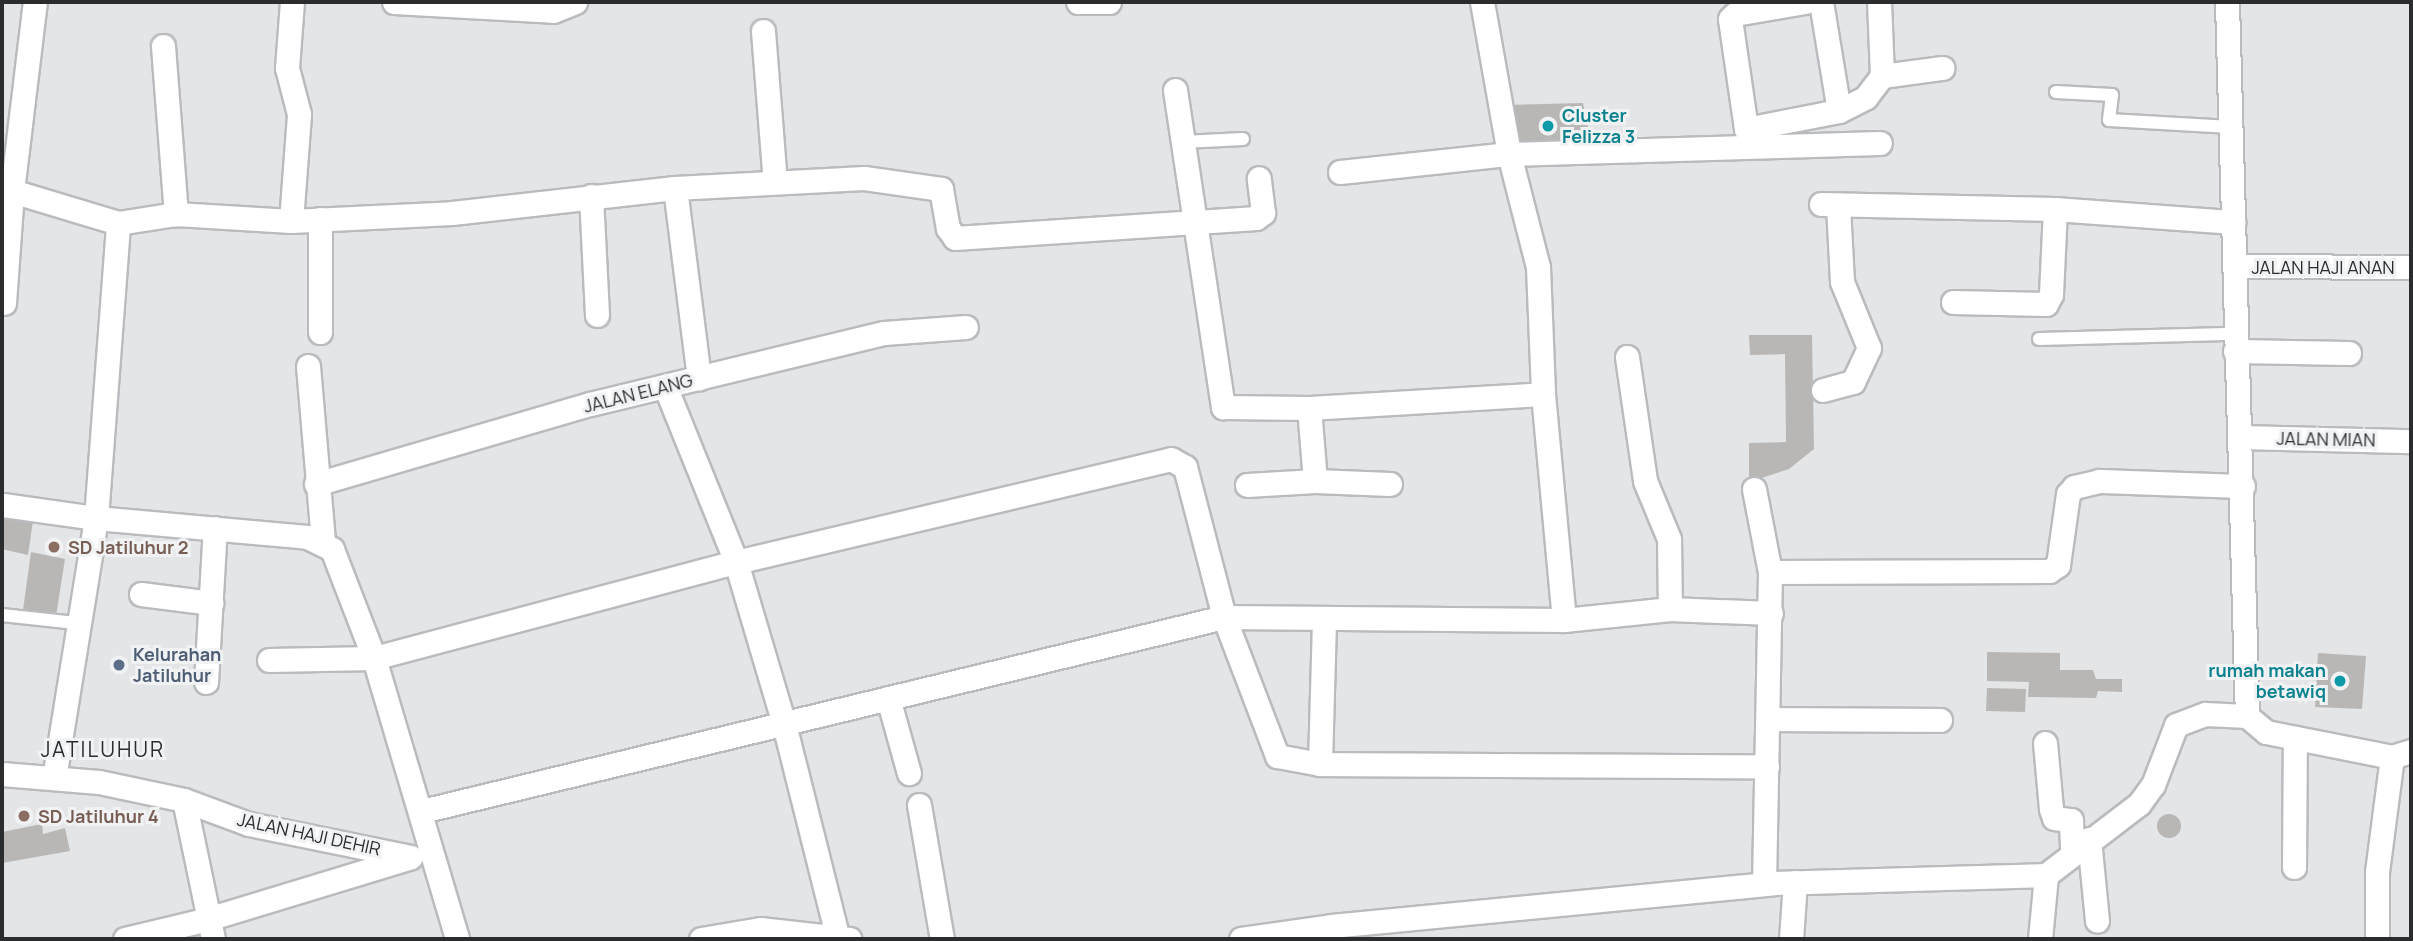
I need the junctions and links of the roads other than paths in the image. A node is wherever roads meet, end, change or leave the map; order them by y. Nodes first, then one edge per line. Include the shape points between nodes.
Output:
1 (35, 2) edge
2 (292, 2) edge
3 (394, 2) edge
4 (575, 2) edge
5 (1077, 2) edge
6 (1109, 2) edge
7 (1482, 2) edge
8 (1805, 2) edge
9 (1821, 2) edge
10 (1879, 2) edge
11 (2227, 2) edge
12 (763, 31) dead end
13 (163, 46) dead end
14 (1941, 68) dead end
15 (1882, 76) junction
16 (1175, 90) dead end
17 (2056, 92) dead end
18 (1834, 112) junction
19 (2231, 127) junction
20 (1243, 139) dead end
21 (1183, 142) junction
22 (1880, 143) dead end
23 (1509, 155) junction
24 (1340, 172) dead end
25 (1259, 178) dead end
26 (775, 182) junction
27 (675, 187) junction
28 (12, 191) junction
29 (591, 197) junction
30 (2055, 209) junction
31 (176, 214) junction
32 (320, 219) junction
33 (291, 220) junction
34 (1195, 222) junction
35 (2234, 222) junction
36 (118, 223) junction
37 (2236, 266) junction
38 (2411, 267) edge
39 (1953, 302) dead end
40 (4, 303) dead end
41 (597, 315) dead end
42 (966, 327) dead end
43 (320, 332) dead end
44 (2039, 339) dead end
45 (2235, 343) junction
46 (2349, 353) dead end
47 (1627, 357) dead end
48 (308, 366) dead end
49 (699, 378) junction
50 (665, 386) junction
51 (1823, 390) dead end
52 (1543, 394) junction
53 (1309, 408) junction
54 (2242, 437) junction
55 (2411, 441) edge
56 (1315, 481) junction
57 (316, 484) junction
58 (1390, 484) dead end
59 (1247, 485) dead end
60 (2244, 486) junction
61 (1754, 489) dead end
62 (3, 505) edge
63 (96, 518) junction
64 (215, 528) junction
65 (323, 541) junction
66 (736, 562) junction
67 (1770, 572) junction
68 (141, 594) dead end
69 (211, 603) junction
70 (1670, 610) junction
71 (1771, 613) junction
72 (2, 615) edge
73 (1224, 617) junction
74 (1324, 619) junction
75 (1564, 620) junction
76 (76, 623) junction
77 (374, 658) junction
78 (269, 660) dead end
79 (206, 682) dead end
80 (888, 698) junction
81 (2247, 716) junction
82 (1769, 719) junction
83 (1940, 720) dead end
84 (784, 724) junction
85 (2295, 738) junction
86 (2045, 743) dead end
87 (2402, 754) edge
88 (1320, 764) junction
89 (1767, 766) junction
90 (909, 773) dead end
91 (2, 775) edge
92 (54, 778) junction
93 (184, 800) junction
94 (919, 805) dead end
95 (422, 811) junction
96 (2080, 846) junction
97 (422, 855) junction
98 (2294, 867) dead end
99 (2046, 875) junction
100 (1796, 882) junction
101 (1764, 884) junction
102 (2097, 921) dead end
103 (211, 929) edge
104 (761, 934) edge
105 (125, 939) edge
106 (457, 939) edge
107 (701, 939) edge
108 (838, 939) edge
109 (849, 939) edge
110 (942, 939) edge
111 (1241, 939) edge
112 (1791, 939) edge
113 (2040, 939) edge
114 (2377, 939) edge

1 - 28 street
2 - 33 street via 287,68 299,114
3 - 4 street via 553,11
5 - 6 street
7 - 23 street
8 - 18 street via 1735,14 1730,19 1743,125 1753,130
9 - 18 street
10 - 15 street
11 - 19 street
12 - 26 street
13 - 31 street
14 - 15 street
15 - 18 street via 1866,97
16 - 21 street
17 - 19 lane via 2112,95 2109,120
19 - 35 street
20 - 21 lane
21 - 34 street
22 - 23 street
23 - 24 street
23 - 52 street via 1538,267
25 - 34 street via 1261,217
26 - 27 street
26 - 34 street via 864,178 931,185 941,189 948,228 955,238
27 - 29 street
27 - 49 street
28 - 36 street
28 - 40 street
29 - 32 street via 452,213
29 - 41 street
30 - 35 street
30 - 39 street via 2051,294 2046,304
30 - 51 street via 1829,205 1844,292 1869,348 1853,382
31 - 33 street
31 - 36 street
32 - 33 street
32 - 43 street
34 - 53 street via 1221,404
35 - 37 street
36 - 63 street
37 - 38 street, JALAN HAJI ANAN
37 - 45 street
42 - 49 street, JALAN ELANG via 884,333
44 - 45 lane
45 - 46 street
45 - 54 street
47 - 70 street via 1646,481 1669,539
48 - 57 street
49 - 50 street, JALAN ELANG
50 - 57 street, JALAN ELANG
50 - 66 street
52 - 53 street
52 - 75 street
53 - 56 street
54 - 55 street, JALAN MIAN
54 - 60 street
56 - 58 street
56 - 59 street
57 - 65 street
60 - 67 street via 2099,481 2074,487 2068,494 2058,565 2049,571
60 - 81 street
61 - 67 street
62 - 63 street
63 - 64 street
63 - 76 street
64 - 65 street
64 - 69 street
65 - 77 street via 338,557
66 - 73 street via 1171,459 1185,467
66 - 77 street
66 - 84 street
67 - 71 street
68 - 69 street
69 - 79 street
70 - 71 street
70 - 75 street
71 - 82 street
72 - 76 lane
73 - 74 street
73 - 80 street
73 - 88 street via 1277,756
74 - 75 street
74 - 88 street
76 - 92 street
77 - 78 street
77 - 95 street
80 - 84 street
80 - 90 street
81 - 85 street via 2266,732
81 - 96 street via 2204,714 2176,725 2153,785 2139,803
82 - 83 street
82 - 89 street
84 - 95 street
84 - 108 street
85 - 87 street
85 - 98 street
86 - 96 street via 2054,818 2071,821
87 - 114 street via 2377,872
88 - 89 street
89 - 101 street
91 - 92 street, JALAN HAJI DEHIR
92 - 93 street, JALAN HAJI DEHIR via 99,782
93 - 97 street, JALAN HAJI DEHIR via 249,824
93 - 103 street
94 - 110 street
95 - 97 street
96 - 99 street
96 - 102 street
97 - 103 street
97 - 106 street
99 - 100 street
99 - 113 street
100 - 101 street
100 - 112 street
101 - 111 street via 1331,926
103 - 105 street
104 - 107 street
104 - 108 street
108 - 109 street

